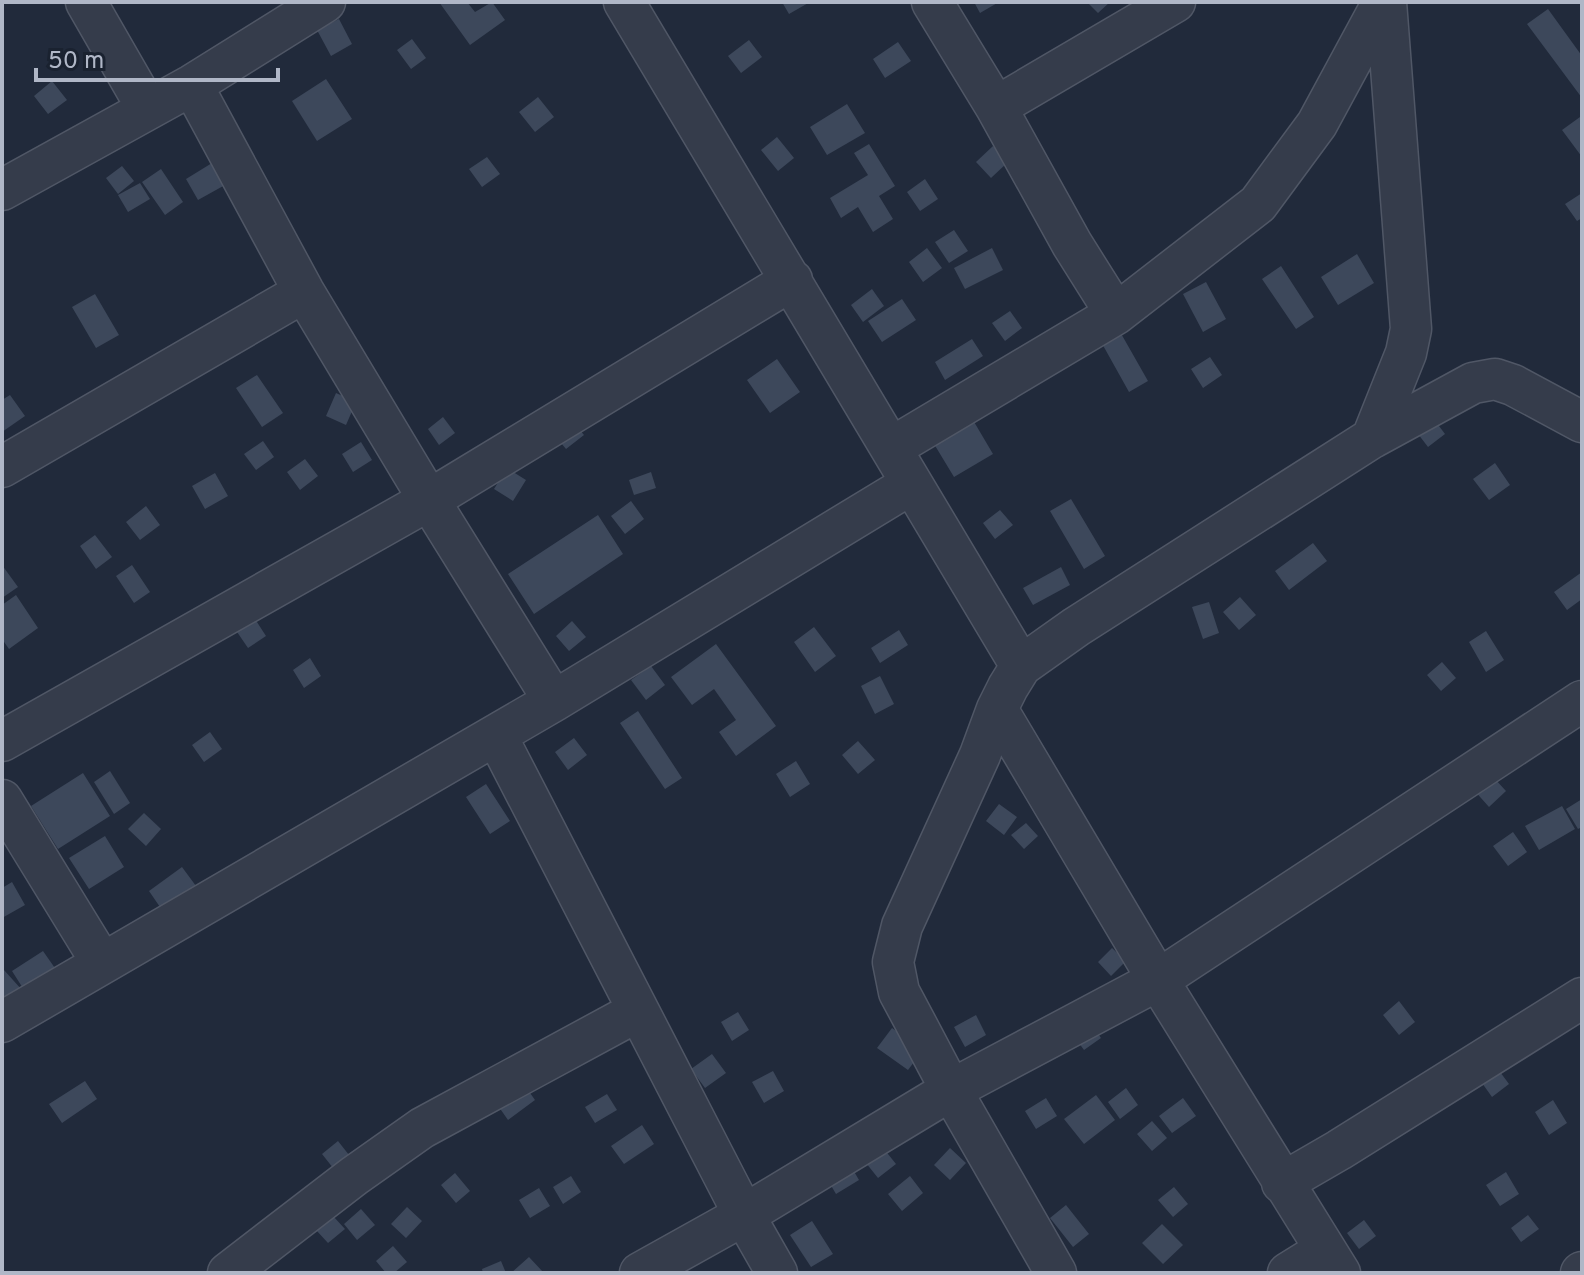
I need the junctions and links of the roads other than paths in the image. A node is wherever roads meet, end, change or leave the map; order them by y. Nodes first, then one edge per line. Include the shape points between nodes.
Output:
1 (86, 2) edge
2 (325, 2) edge
3 (624, 2) edge
4 (932, 2) edge
5 (1175, 2) edge
6 (1384, 2) edge
7 (192, 85) junction
8 (996, 107) junction
9 (147, 108) junction
10 (2, 190) edge
11 (792, 280) junction
12 (304, 292) junction
13 (1116, 314) junction
14 (1582, 422) edge
15 (1372, 438) junction
16 (891, 448) junction
17 (2, 467) edge
18 (911, 484) junction
19 (429, 500) junction
20 (1021, 666) junction
21 (554, 701) junction
22 (1582, 701) edge
23 (997, 709) junction
24 (496, 735) junction
25 (2, 741) edge
26 (2, 800) edge
27 (102, 963) junction
28 (1158, 980) junction
29 (1582, 998) edge
30 (638, 1011) junction
31 (2, 1022) edge
32 (951, 1090) junction
33 (1282, 1183) junction
34 (744, 1215) junction
35 (1332, 1261) edge
36 (228, 1273) edge
37 (640, 1273) edge
38 (777, 1273) edge
39 (1056, 1273) edge
40 (1288, 1273) edge

1 - 9 street
2 - 7 street
3 - 11 street
4 - 8 street
5 - 8 street
6 - 13 street via 1317,124 1258,204
6 - 15 street via 1411,329
7 - 9 street
7 - 12 street
8 - 13 street
9 - 10 street
11 - 16 street
11 - 19 street
12 - 17 street
12 - 19 street
13 - 16 street
14 - 15 street via 1495,379 1473,383
15 - 20 street
16 - 18 street
18 - 20 street
18 - 21 street
19 - 21 street
19 - 25 street
20 - 23 street
21 - 24 street
22 - 28 street
23 - 28 street
23 - 32 street via 902,926 893,962 899,992
24 - 27 street
24 - 30 street
26 - 27 street
27 - 31 street
28 - 32 street
28 - 33 street
29 - 33 street
30 - 34 street
30 - 36 street via 422,1128
32 - 34 street
32 - 39 street
33 - 35 street
34 - 37 street
34 - 38 street
35 - 40 street

